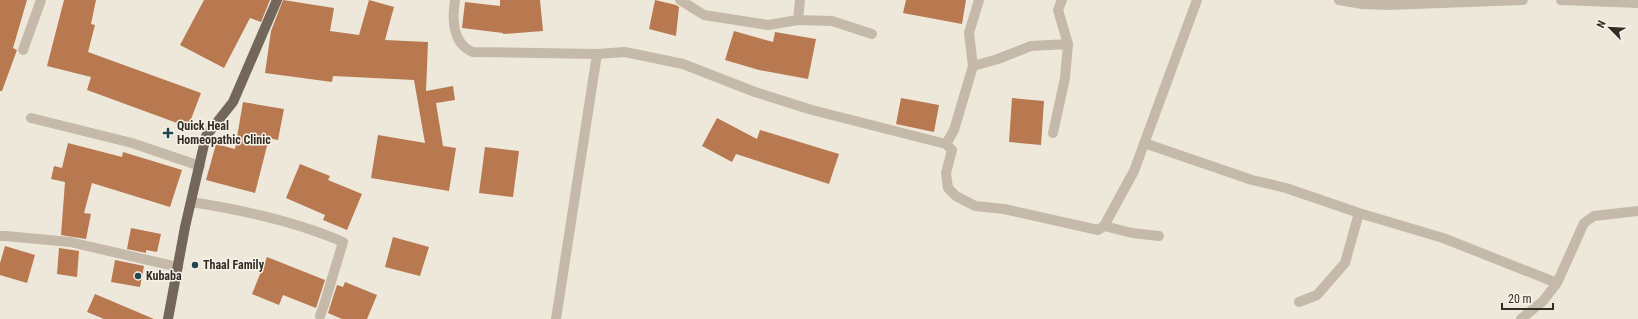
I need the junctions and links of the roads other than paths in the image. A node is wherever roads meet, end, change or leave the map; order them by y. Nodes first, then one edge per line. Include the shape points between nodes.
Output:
1 (40, 0) edge
2 (276, 0) edge
3 (455, 0) edge
4 (680, 0) edge
5 (800, 0) edge
6 (979, 0) edge
7 (1062, 0) edge
8 (1197, 0) edge
9 (1339, 0) edge
10 (1523, 0) edge
11 (1561, 0) edge
12 (1638, 3) edge
13 (798, 20) junction
14 (872, 34) dead end
15 (1068, 44) junction
16 (23, 50) dead end
17 (597, 54) junction
18 (973, 66) junction
19 (31, 118) dead end
20 (1053, 133) dead end
21 (1144, 143) junction
22 (946, 144) junction
23 (200, 166) junction
24 (191, 202) junction
25 (1638, 211) edge
26 (1359, 213) junction
27 (1104, 226) junction
28 (0, 236) edge
29 (1159, 236) dead end
30 (178, 267) junction
31 (1557, 283) junction
32 (1298, 302) dead end
33 (320, 316) dead end
34 (168, 319) edge
35 (556, 319) edge
36 (1522, 319) edge

1 - 16 street
2 - 23 main road via 233,102 206,136
3 - 17 street via 454,23 459,40 466,49 473,52
4 - 13 street via 704,15 768,25
5 - 13 street
6 - 18 street via 969,33
7 - 15 street via 1058,10
8 - 21 street
9 - 10 street via 1388,5
11 - 12 street
13 - 14 street via 832,21
15 - 18 street via 1031,46
15 - 20 street
17 - 22 street via 626,52 683,64 755,92 812,110
17 - 35 street
18 - 22 street via 954,130
19 - 23 street via 132,143
21 - 26 street
21 - 27 street via 1134,171
22 - 27 street via 952,150 946,172 948,188 956,196 975,206 1004,209 1098,230
23 - 24 main road
24 - 30 main road
24 - 33 street via 269,217 318,231 343,242
25 - 31 street via 1594,216 1584,223
26 - 31 street via 1443,238
26 - 32 street via 1345,263 1317,295
27 - 29 street
28 - 30 street via 70,242
30 - 34 main road
31 - 36 street via 1543,301

